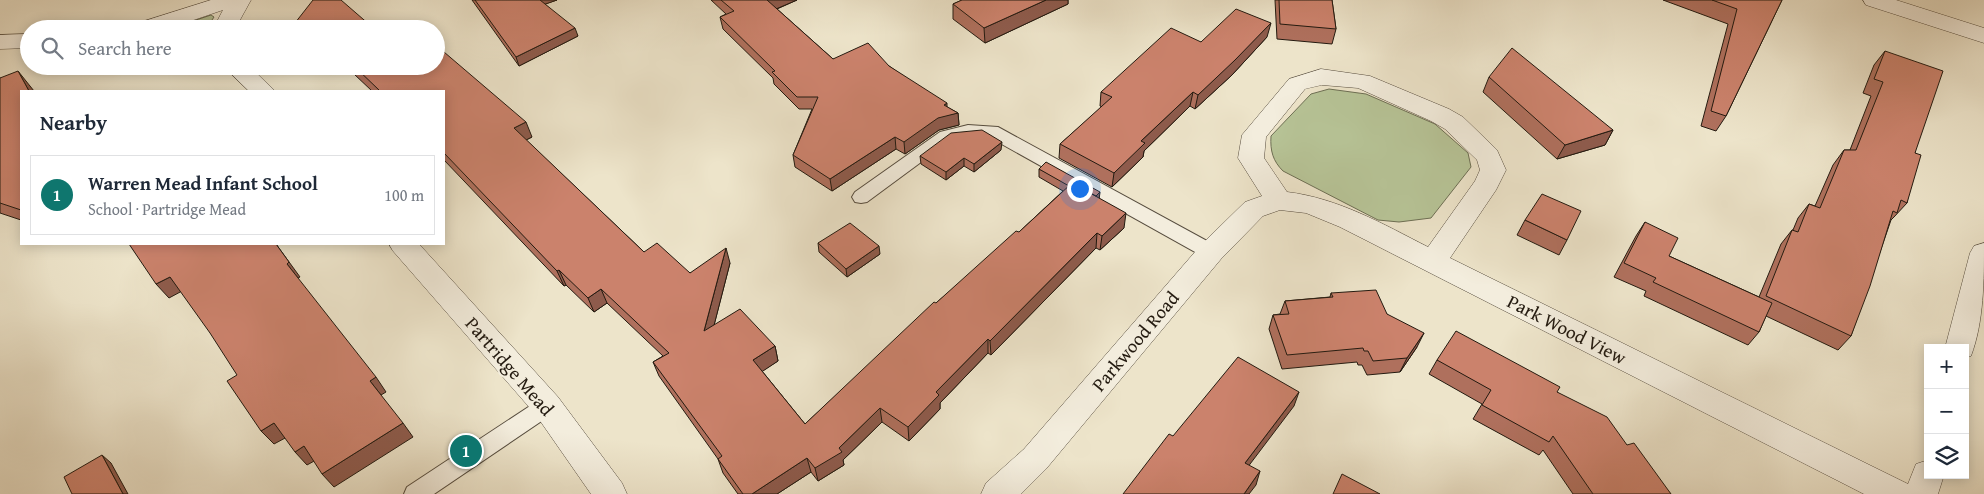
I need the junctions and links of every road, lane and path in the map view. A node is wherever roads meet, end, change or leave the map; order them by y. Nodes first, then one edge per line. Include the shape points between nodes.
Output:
1 (233, 0) edge
2 (240, 0) edge
3 (1874, 0) edge
4 (171, 20) edge
5 (229, 20) edge
6 (1984, 36) edge
7 (20, 41) edge
8 (0, 42) edge
9 (246, 75) edge
10 (262, 90) edge
11 (862, 197) dead end
12 (1279, 200) junction
13 (404, 245) edge
14 (1211, 252) junction
15 (1984, 253) edge
16 (1432, 262) junction
17 (1961, 344) edge
18 (547, 406) junction
19 (1926, 479) edge
20 (415, 494) edge
21 (610, 494) edge
22 (998, 494) edge
23 (1896, 494) edge
24 (1921, 494) edge

1 - 4 street
2 - 5 street
3 - 6 street
7 - 8 street
9 - 10 street
11 - 14 lane via 946,136 968,131 992,132
12 - 14 street, Parkwood Road via 1254,209
12 - 16 street, Park Wood View via 1310,204 1350,220
12 - 16 street via 1251,158 1254,135 1297,84 1322,76 1362,81 1440,114 1488,156 1493,170 1487,184
13 - 18 street, Partridge Mead
14 - 22 street, Parkwood Road via 1035,459
15 - 17 street
16 - 23 street, Park Wood View
18 - 20 lane
18 - 21 street, Partridge Mead
19 - 24 street

